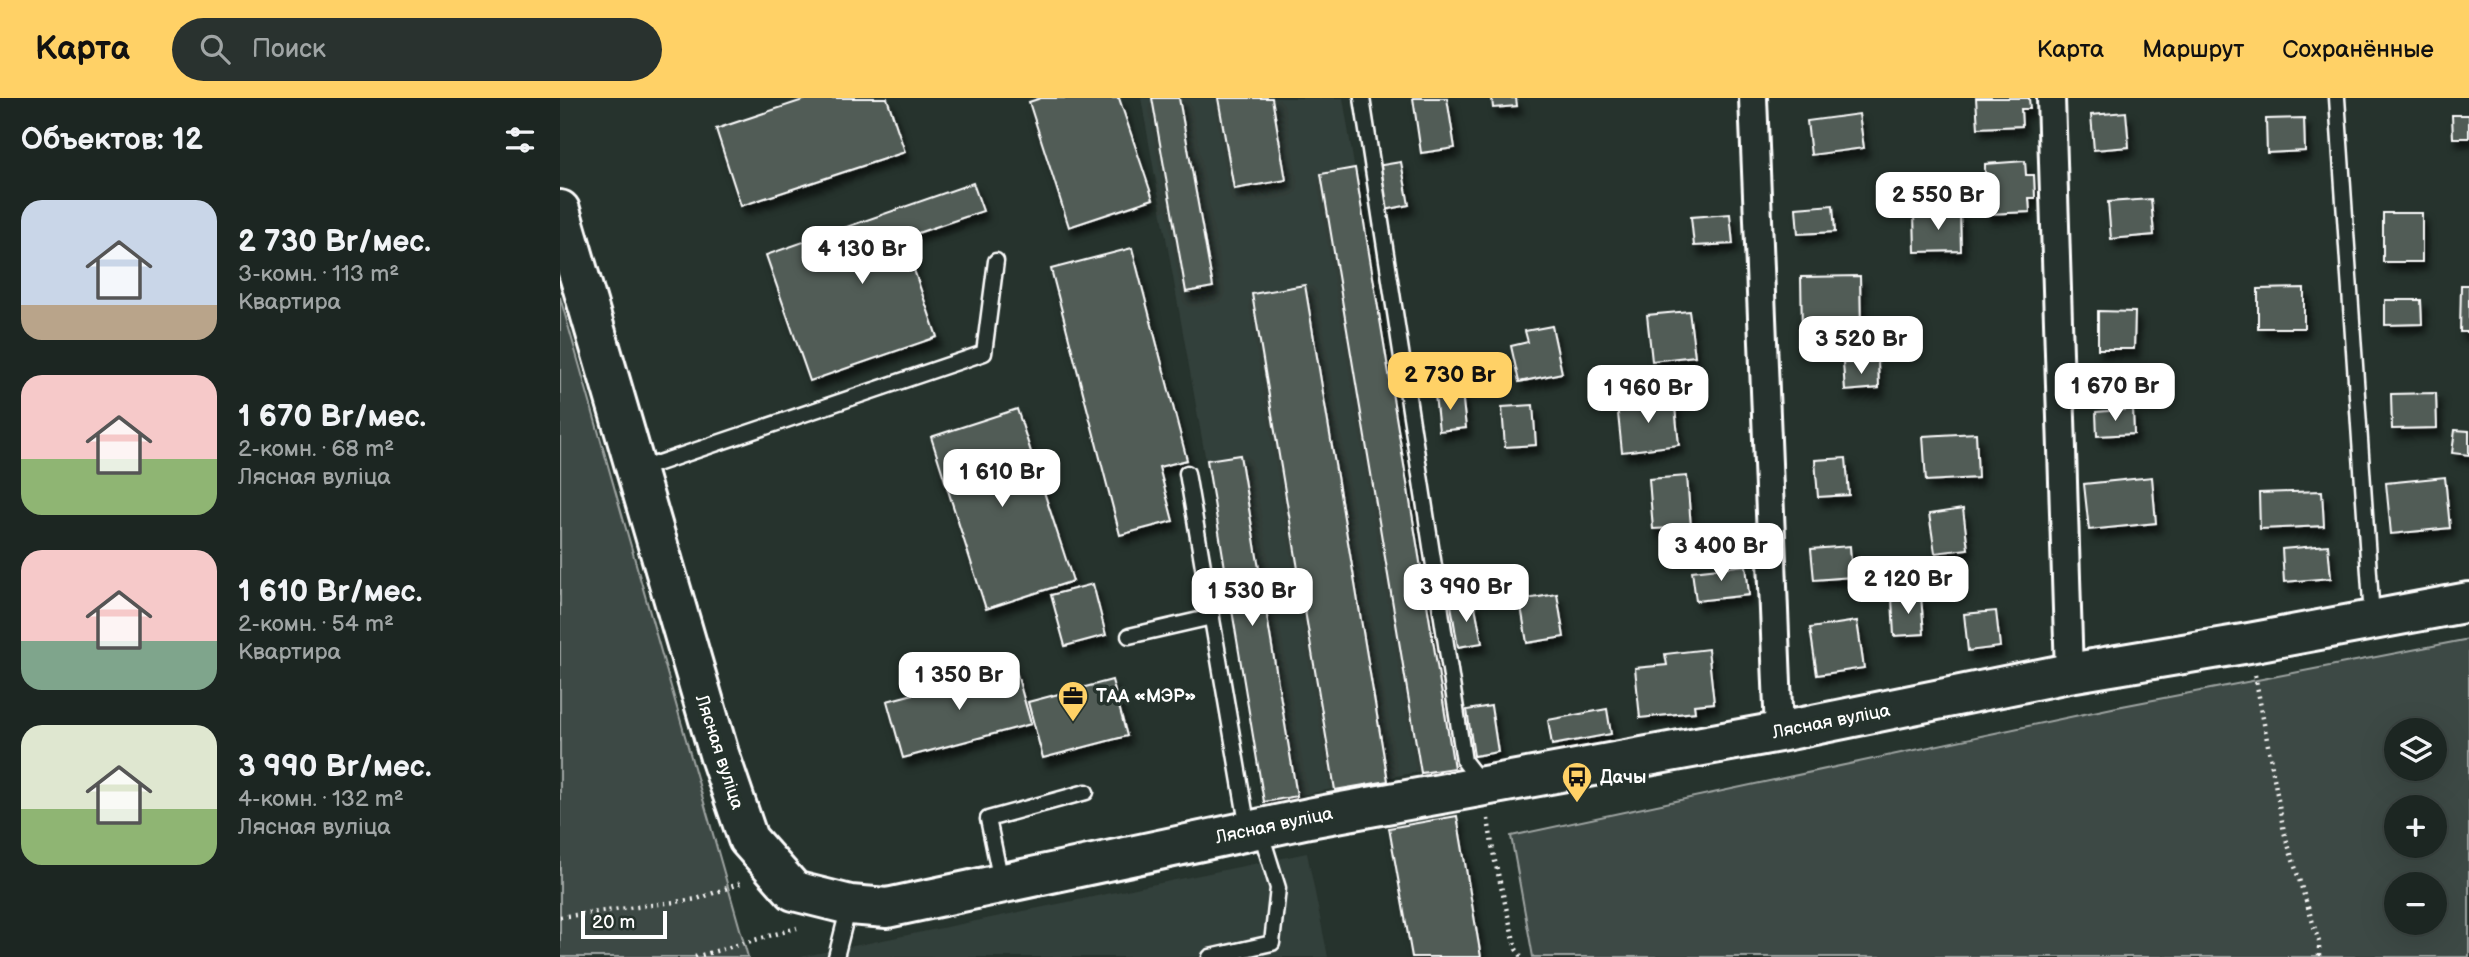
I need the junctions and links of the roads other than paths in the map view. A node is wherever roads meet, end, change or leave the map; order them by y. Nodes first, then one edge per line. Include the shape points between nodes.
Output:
1 (1362, 98) edge
2 (1753, 98) edge
3 (2051, 98) edge
4 (2337, 98) edge
5 (561, 214) edge
6 (996, 261) dead end
7 (637, 470) junction
8 (1187, 473) dead end
9 (2469, 602) edge
10 (1212, 617) junction
11 (2372, 619) junction
12 (1129, 636) dead end
13 (2069, 673) junction
14 (1779, 732) junction
15 (1483, 786) junction
16 (1086, 792) dead end
17 (1254, 829) junction
18 (1002, 882) junction
19 (834, 902) junction
20 (836, 957) edge
21 (1210, 957) edge

1 - 15 lane via 1464,761
2 - 14 street
3 - 13 street
4 - 11 lane
5 - 7 street, Лясная вуліца
6 - 7 lane via 984,354
7 - 19 street, Лясная вуліца via 748,839 794,891
8 - 10 lane
9 - 11 street, Лясная вуліца
10 - 12 lane
10 - 17 lane
11 - 13 street, Лясная вуліца
13 - 14 street, Лясная вуліца
14 - 15 street, Лясная вуліца
15 - 17 street, Лясная вуліца
16 - 18 lane via 988,819
17 - 18 street, Лясная вуліца
17 - 21 lane via 1278,888 1272,943
18 - 19 street, Лясная вуліца via 887,908
19 - 20 lane

